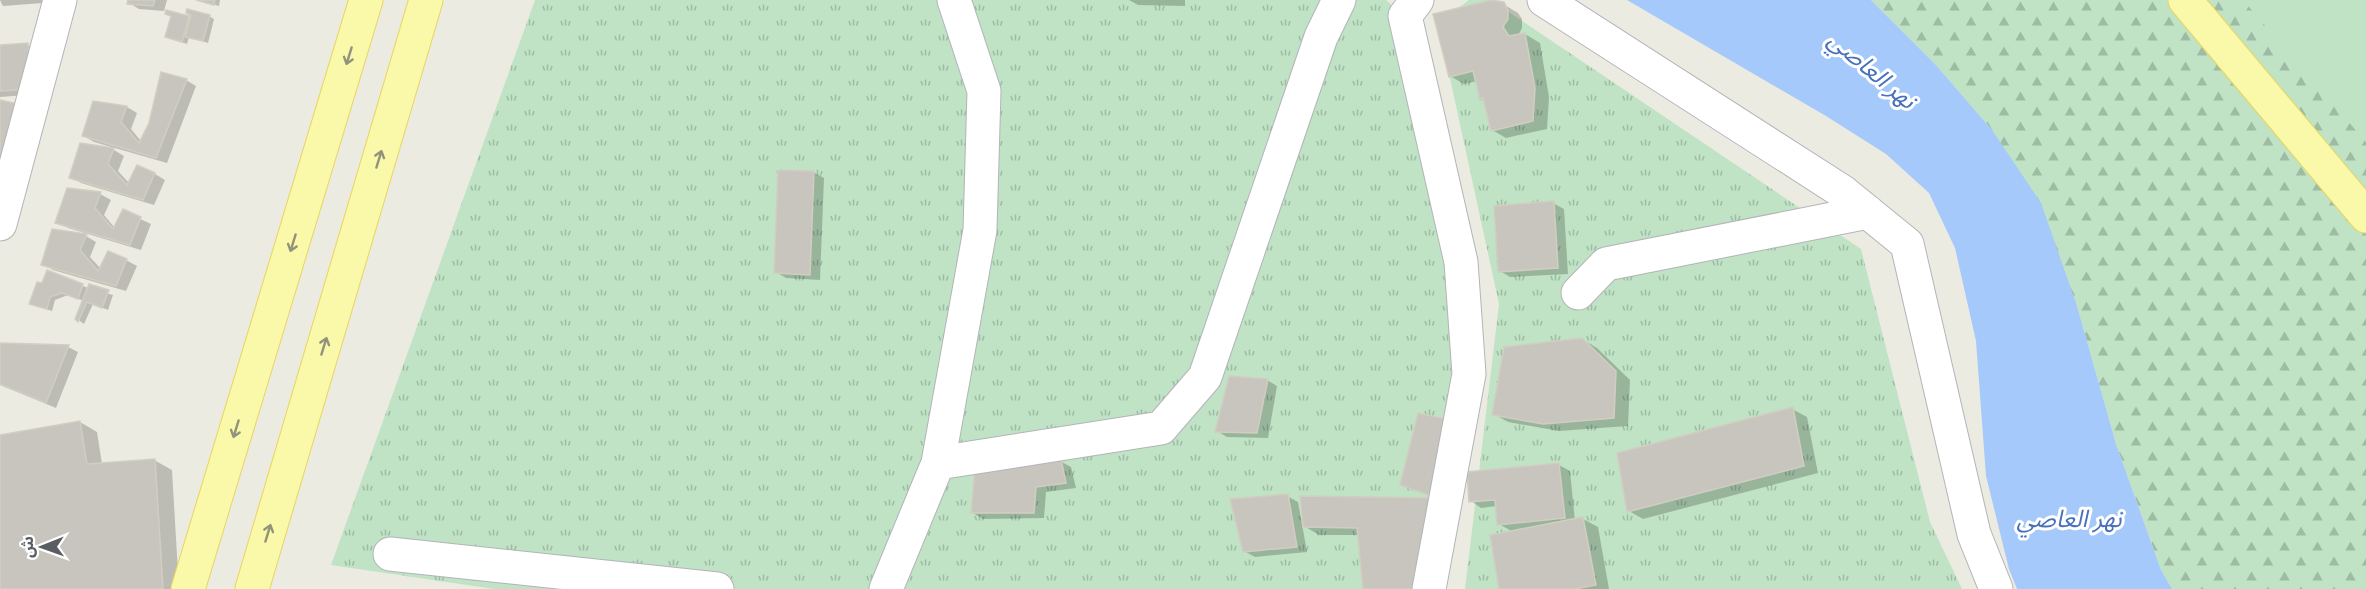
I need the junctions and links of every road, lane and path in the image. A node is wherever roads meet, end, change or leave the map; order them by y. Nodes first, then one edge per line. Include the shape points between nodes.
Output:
1 (60, 0) edge
2 (366, 0) edge
3 (426, 0) edge
4 (954, 0) edge
5 (1339, 0) edge
6 (1418, 0) edge
7 (1544, 0) edge
8 (2185, 0) edge
9 (1868, 212) junction
10 (2366, 216) edge
11 (0, 224) edge
12 (1578, 293) dead end
13 (938, 463) junction
14 (390, 554) dead end
15 (188, 589) edge
16 (252, 589) edge
17 (717, 589) edge
18 (886, 589) edge
19 (1429, 589) edge
20 (1996, 589) edge

1 - 11 street
2 -> 15 main road
16 -> 3 main road
4 - 13 street via 984,91 980,230
5 - 13 street via 1321,37 1205,377 1161,428
6 - 19 street via 1405,16 1461,262 1469,374
7 - 9 street via 1843,192
8 - 10 main road
9 - 12 street via 1606,264
9 - 20 street via 1907,244 1974,534
13 - 18 street
14 - 17 street

